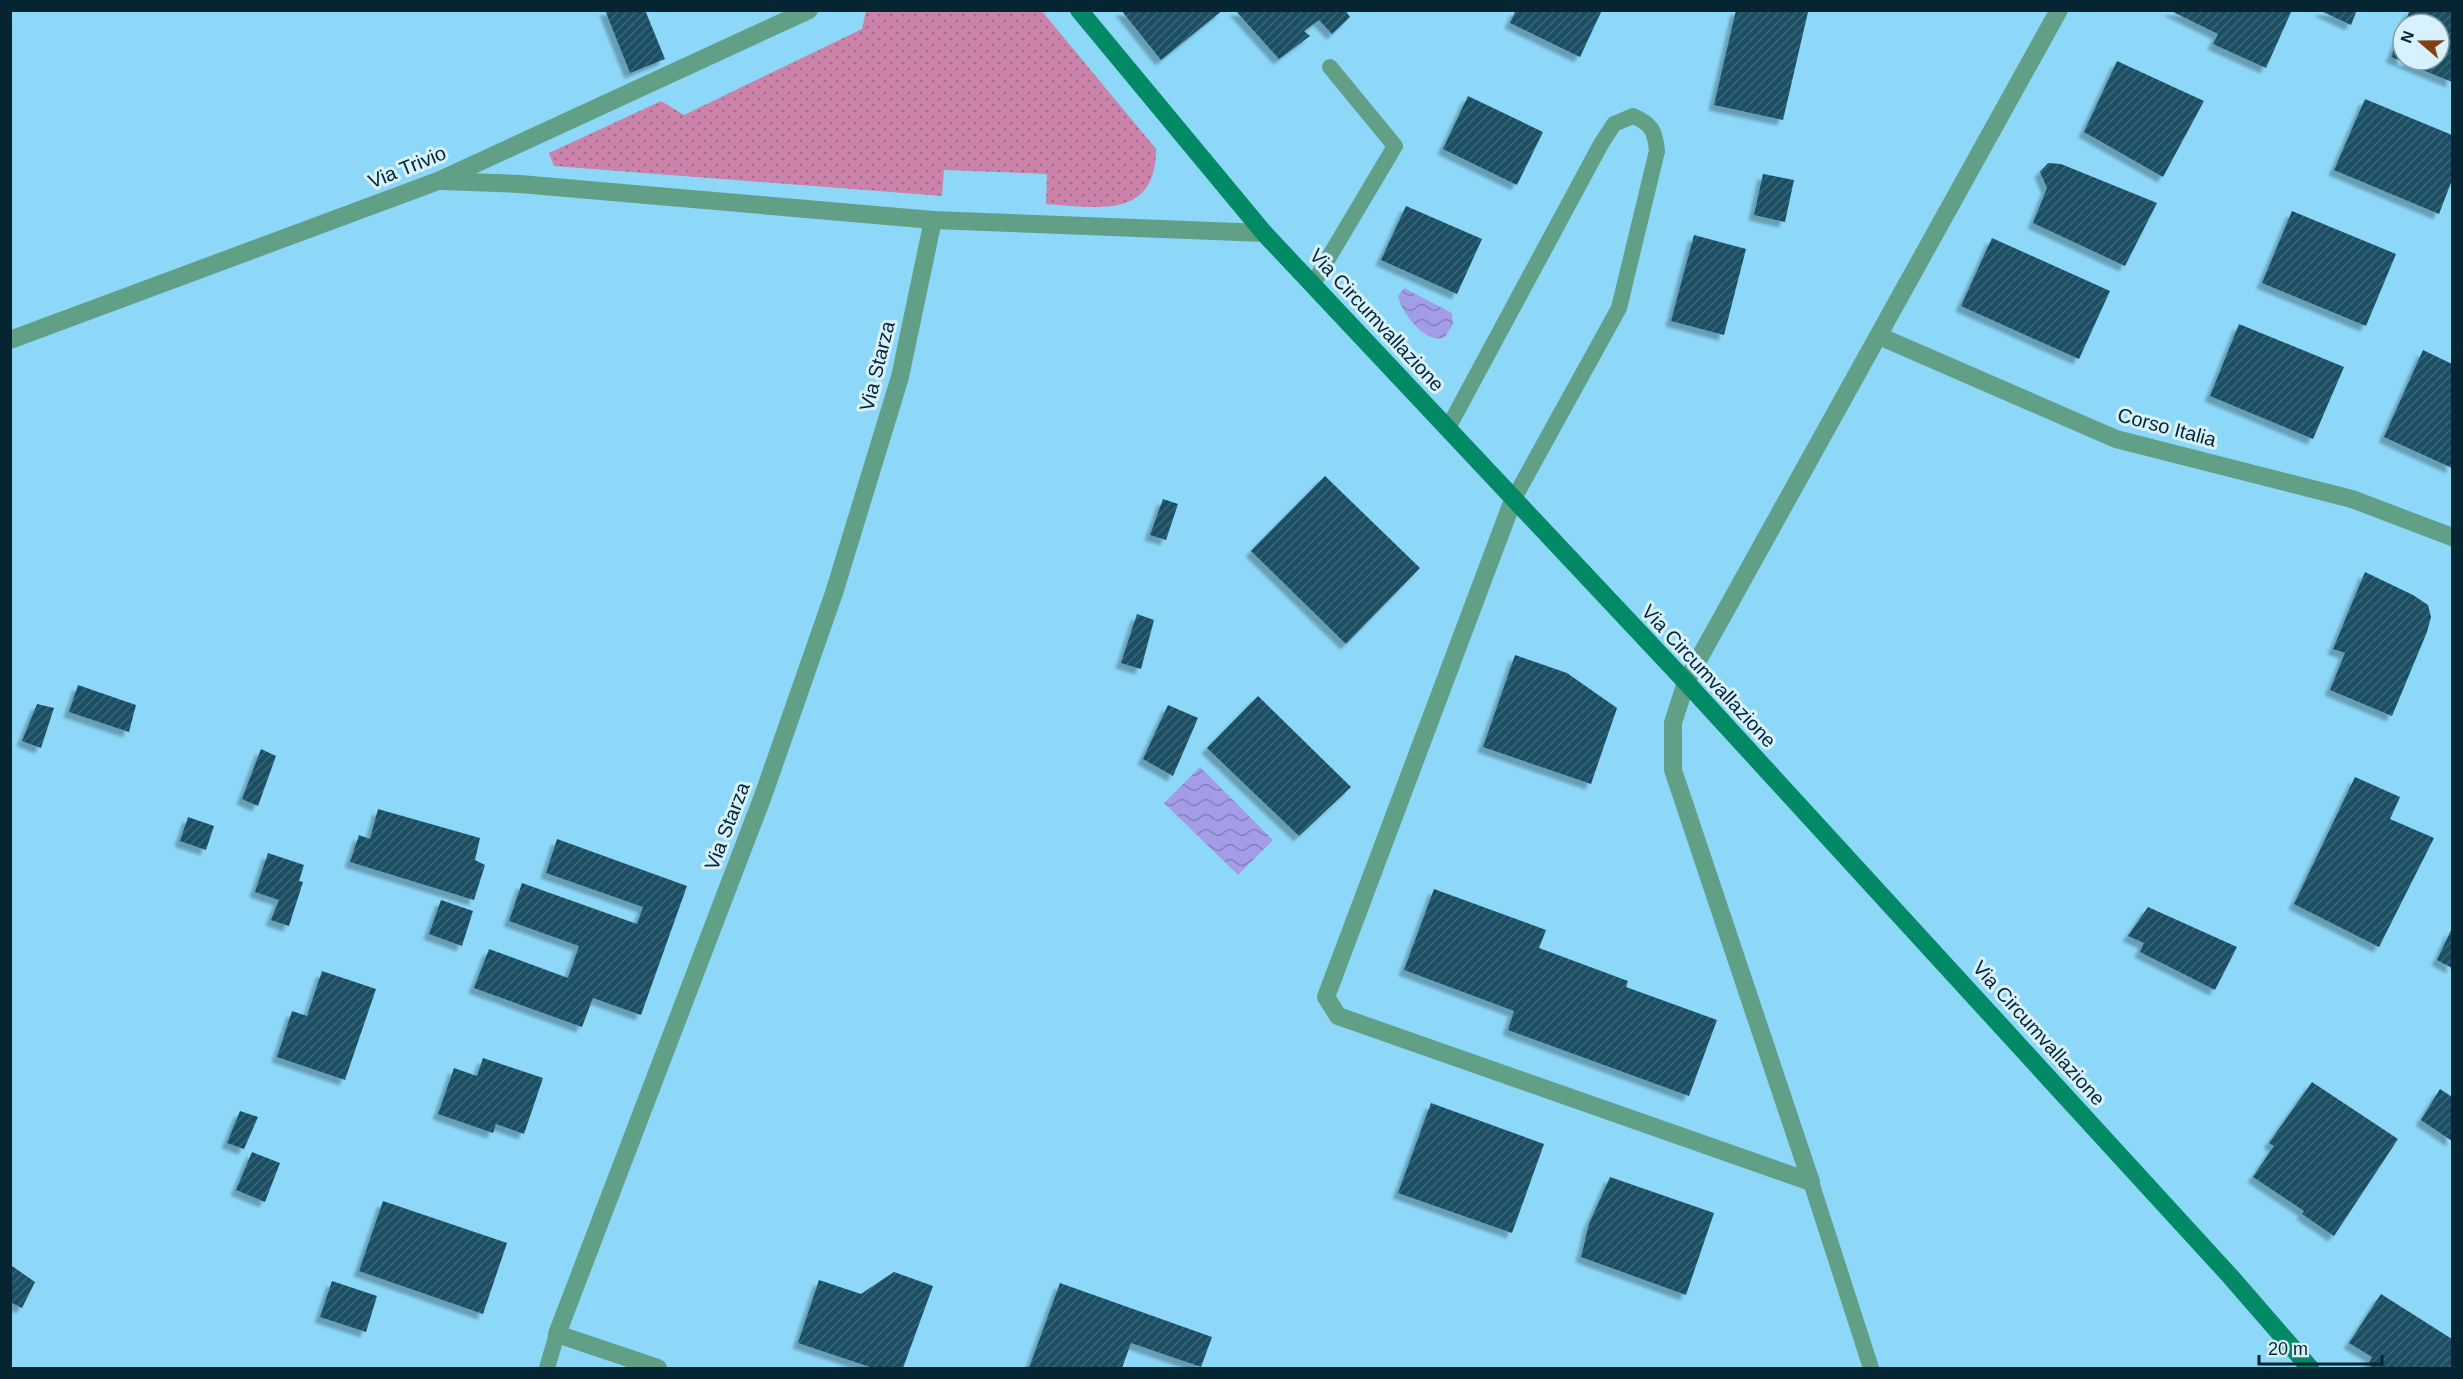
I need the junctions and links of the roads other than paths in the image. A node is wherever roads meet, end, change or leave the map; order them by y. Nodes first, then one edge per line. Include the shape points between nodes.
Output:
1 (809, 10) edge
2 (1079, 10) edge
3 (2059, 10) edge
4 (1330, 67) dead end
5 (438, 181) junction
6 (933, 220) junction
7 (1264, 233) junction
8 (1312, 284) junction
9 (1879, 336) junction
10 (10, 340) edge
11 (1448, 428) junction
12 (1513, 500) junction
13 (2452, 537) edge
14 (1686, 681) junction
15 (1811, 1182) junction
16 (557, 1334) junction
17 (547, 1368) edge
18 (658, 1368) edge
19 (1871, 1368) edge
20 (2310, 1368) edge

1 - 5 street, Via Trivio
2 - 7 street, Via Circumvallazione
3 - 9 street
4 - 8 lane via 1395,146
5 - 6 street via 532,185
5 - 10 street, Via Trivio
6 - 7 street
6 - 16 street, Via Starza via 900,377 834,593 758,807
7 - 8 street, Via Circumvallazione
8 - 11 street, Via Circumvallazione
9 - 13 street, Corso Italia via 2116,440 2352,499
9 - 14 street
11 - 12 street, Via Circumvallazione
11 - 12 lane via 1601,144 1614,124 1633,116 1646,122 1656,134 1657,151 1619,308
12 - 14 street, Via Circumvallazione
12 - 15 street via 1326,997 1338,1016
14 - 15 street via 1672,723 1673,770
14 - 20 street, Via Circumvallazione
15 - 19 lane
16 - 17 lane
16 - 18 street

